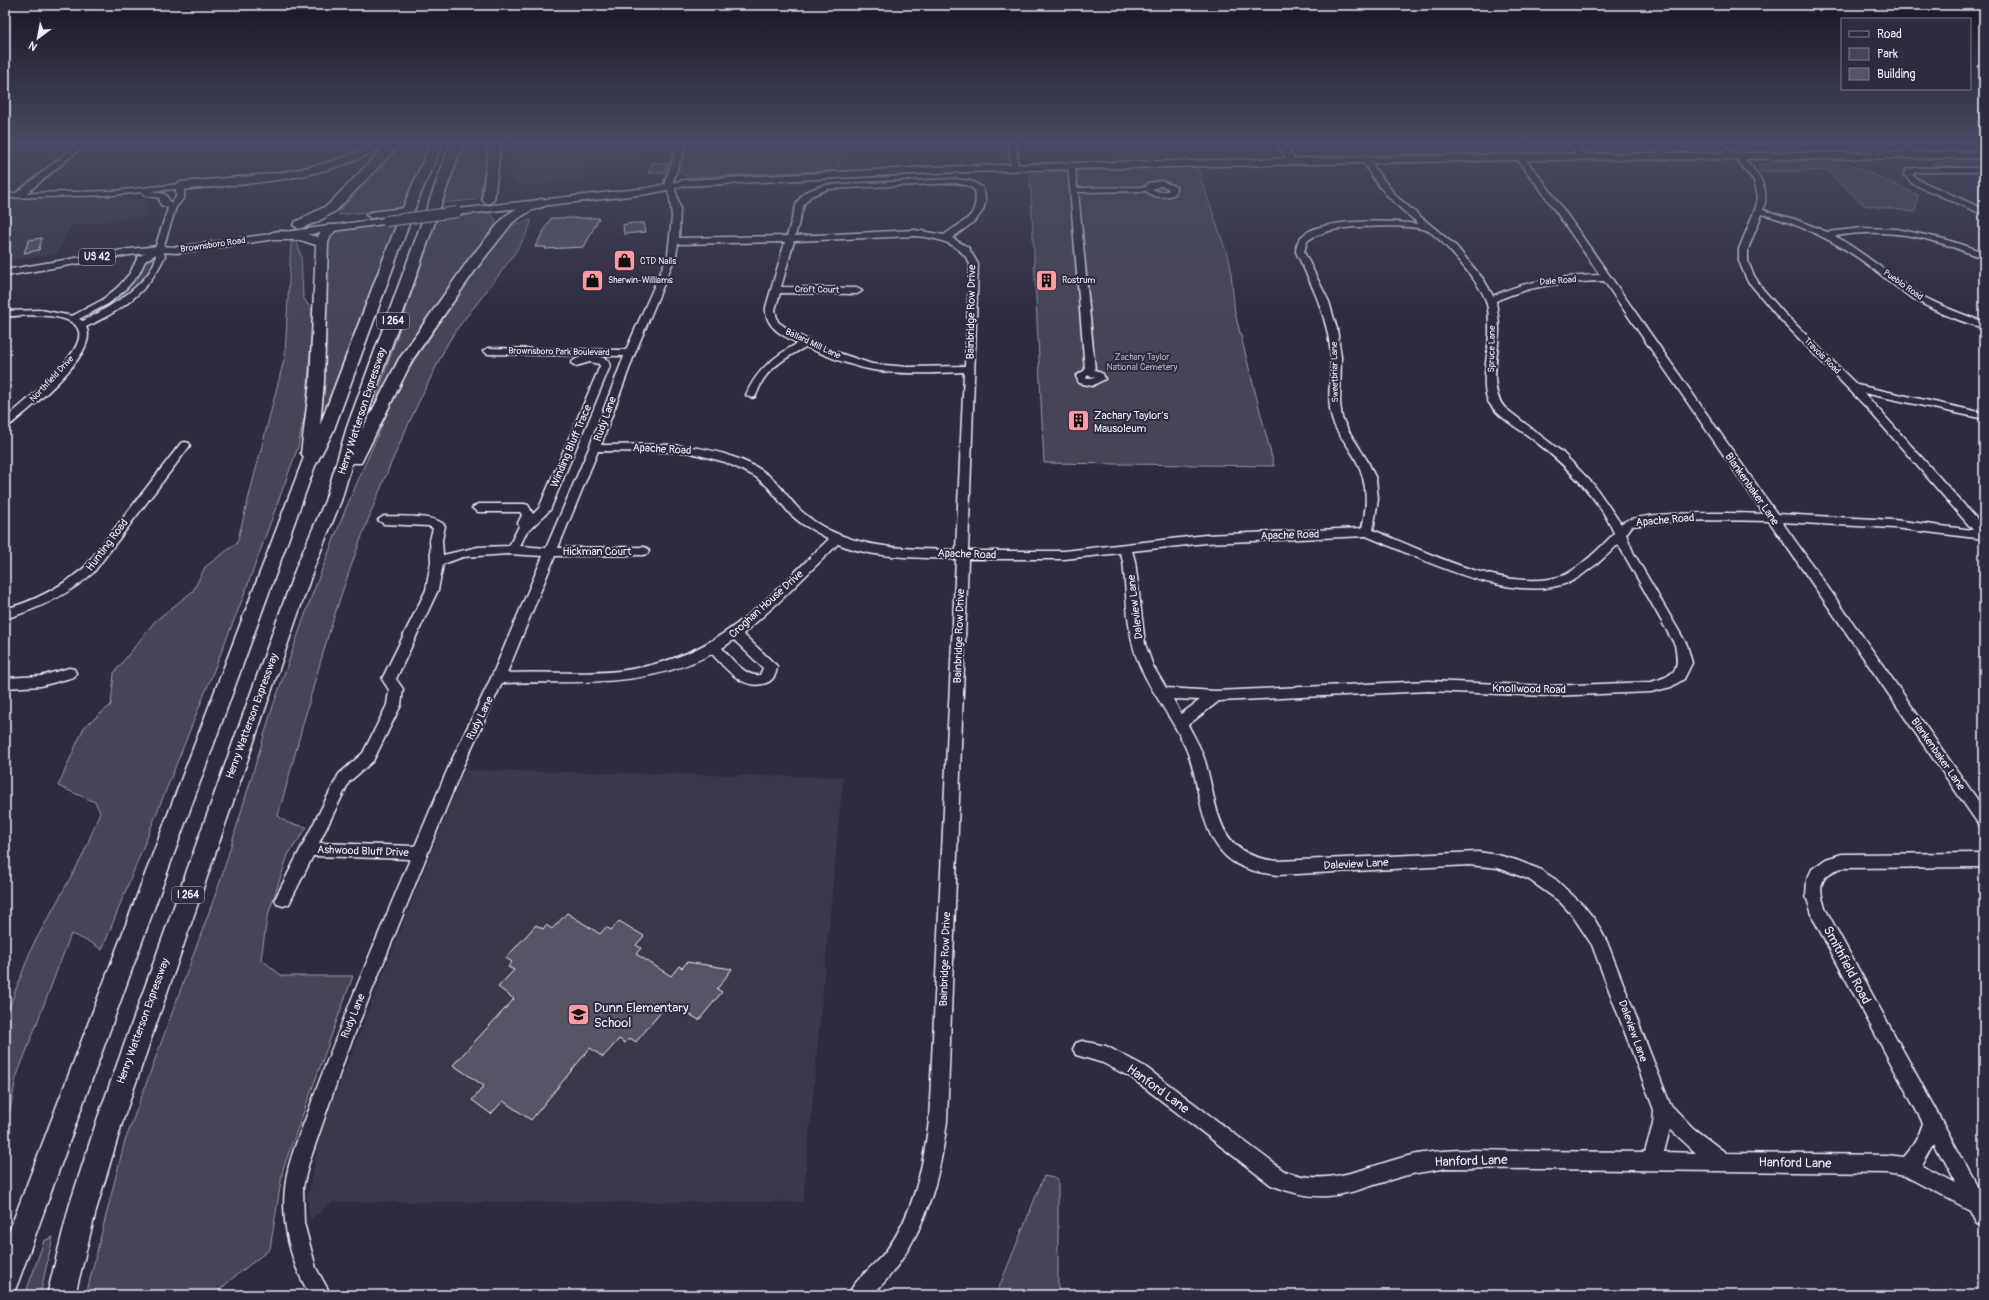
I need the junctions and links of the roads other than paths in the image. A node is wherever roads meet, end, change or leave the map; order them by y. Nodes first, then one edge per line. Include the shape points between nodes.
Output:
1 (164, 203) edge
2 (345, 203) edge
3 (411, 203) edge
4 (435, 203) edge
5 (507, 203) edge
6 (541, 203) joint
7 (675, 203) edge
8 (801, 203) edge
9 (979, 203) edge
10 (1074, 203) edge
11 (1400, 203) edge
12 (1554, 203) edge
13 (1760, 203) edge
14 (1963, 203) edge
15 (174, 204) joint
16 (489, 205) junction
17 (1758, 211) junction
18 (1984, 212) edge
19 (1411, 214) junction
20 (332, 218) junction
21 (1400, 224) junction
22 (299, 225) joint
23 (501, 228) junction
24 (1429, 228) junction
25 (1827, 235) junction
26 (273, 236) junction
27 (790, 238) junction
28 (946, 239) junction
29 (675, 241) junction
30 (322, 243) junction
31 (159, 249) junction
32 (1984, 255) edge
33 (5, 272) edge
34 (1606, 278) junction
35 (1481, 282) junction
36 (777, 290) junction
37 (1512, 290) junction
38 (857, 291) dead end
39 (1491, 300) junction
40 (5, 314) edge
41 (77, 323) junction
42 (1984, 325) edge
43 (806, 343) junction
44 (490, 348) dead end
45 (631, 349) junction
46 (576, 363) dead end
47 (970, 369) junction
48 (1090, 372) dead end
49 (1852, 387) junction
50 (751, 395) dead end
51 (1894, 397) junction
52 (1872, 408) junction
53 (1984, 416) edge
54 (5, 424) edge
55 (185, 444) dead end
56 (594, 448) junction
57 (307, 466) junction
58 (333, 501) junction
59 (478, 508) dead end
60 (1772, 517) junction
61 (384, 520) dead end
62 (525, 527) junction
63 (1367, 532) junction
64 (1618, 534) junction
65 (1984, 534) edge
66 (837, 538) junction
67 (1125, 548) junction
68 (513, 550) junction
69 (644, 551) dead end
70 (551, 552) junction
71 (962, 554) junction
72 (437, 562) junction
73 (5, 614) edge
74 (734, 633) junction
75 (713, 647) junction
76 (69, 673) dead end
77 (498, 678) junction
78 (5, 683) edge
79 (1163, 693) junction
80 (1216, 696) junction
81 (1180, 724) junction
82 (1984, 821) edge
83 (307, 849) junction
84 (420, 853) junction
85 (1984, 860) edge
86 (283, 899) dead end
87 (1082, 1050) dead end
88 (1663, 1110) junction
89 (1932, 1123) junction
90 (1652, 1161) junction
91 (1723, 1162) junction
92 (1906, 1167) junction
93 (1980, 1210) edge
94 (5, 1280) edge
95 (62, 1295) edge
96 (321, 1295) edge
97 (858, 1295) edge

1 - 15 street
2 - 20 highway
3 - 57 highway, I 264 via 325,432
4 - 58 highway, Henry Watterson Expressway / I 264 via 355,427
5 - 16 main road, Brownsboro Road / US 42
6 - 16 main road, Brownsboro Road / US 42
6 - 23 highway via 517,212
7 - 29 street, Rudy Lane
8 - 27 street, Ballard Mill Lane
9 - 28 street, Ballard Mill Lane via 978,214
10 - 48 street
11 - 19 street, Spruce Lane
12 - 34 street, Blankenbaker Lane
13 - 17 street, Travois Road
14 - 18 street
15 - 31 street
16 - 20 main road, Brownsboro Road / US 42, bridge via 382,218
16 - 23 highway via 501,218
17 - 25 street, Pueblo Road via 1796,222
17 - 49 street, Travois Road via 1743,251 1748,273 1769,302
19 - 21 street
19 - 24 street, Spruce Lane
20 - 22 highway via 313,219
20 - 26 main road, Brownsboro Road / US 42
20 - 30 highway
21 - 24 street, Sweetbriar Lane
21 - 63 street, Sweetbriar Lane via 1320,229 1304,237 1300,245 1300,252 1326,305 1332,326 1336,357 1334,404 1338,419 1363,460 1373,487 1373,503
22 - 31 main road, Brownsboro Road / US 42 via 179,242
23 - 58 highway via 406,359
24 - 35 street, Spruce Lane via 1453,248
25 - 32 street via 1868,230 1901,231 1942,240
25 - 42 street, Pueblo Road via 1862,256 1926,302
26 - 30 highway via 301,236
26 - 31 main road, Brownsboro Road / US 42 via 177,250
27 - 28 street, Bainbridge Row Drive via 915,233
27 - 29 street, Bainbridge Row Drive
27 - 36 street, Ballard Mill Lane
28 - 47 street, Bainbridge Row Drive via 968,252 974,264
29 - 45 street, Rudy Lane via 672,255
30 - 57 highway via 318,382
31 - 33 main road, US 42
31 - 41 street via 142,259 134,274 121,289
31 - 41 street via 161,256 153,275 144,286 119,306
34 - 37 street, Dale Road via 1548,281
34 - 60 street, Blankenbaker Lane
35 - 37 street, Dale Road
35 - 39 street, Spruce Lane
36 - 38 street, Croft Court
36 - 43 street, Ballard Mill Lane via 771,307 772,319 779,328
37 - 39 street, Dale Road
39 - 64 street, Spruce Lane via 1494,328 1490,390 1494,402 1574,470 1614,520
40 - 41 street via 40,312
41 - 54 street, Northfield Drive via 83,338 73,357 38,396
43 - 47 street, Ballard Mill Lane via 872,367
43 - 50 street via 768,367 757,379
44 - 45 street, Brownsboro Park Boulevard
45 - 56 street, Rudy Lane
46 - 62 street, Winding Bluff Trace via 594,358 600,359 605,366 544,510
47 - 71 street, Bainbridge Row Drive
49 - 51 street
49 - 52 street, Travois Road
51 - 52 street via 1883,400
51 - 53 street
52 - 65 street, Travois Road
55 - 73 street, Hunting Road via 81,578 45,600
56 - 66 street, Apache Road via 687,449 729,459 760,474 806,521
56 - 70 street, Rudy Lane
57 - 94 highway, I 264
58 - 95 highway, Henry Watterson Expressway / I 264 via 306,565 122,1082 91,1177
59 - 62 street via 524,508 528,515
60 - 64 street, Apache Road via 1650,519 1628,523
60 - 65 street, Apache Road via 1880,522
60 - 82 street, Blankenbaker Lane
61 - 72 street via 429,522 439,526 436,540
62 - 68 street, Winding Bluff Trace
63 - 64 street, Apache Road via 1472,574 1526,584 1552,583 1573,576 1610,546
63 - 67 street, Apache Road via 1206,539
64 - 80 street, Knollwood Road via 1684,651 1683,668 1679,675 1666,683 1651,687 1549,691 1429,686
66 - 71 street, Apache Road via 884,551
66 - 74 street, Croghan House Drive
67 - 71 street, Apache Road via 1064,555
67 - 79 street, Daleview Lane via 1129,561 1139,644 1147,666
68 - 70 street
68 - 72 street via 449,555
69 - 70 street, Hickman Court
70 - 77 street, Rudy Lane
71 - 97 street, Bainbridge Row Drive via 935,1151 928,1184 908,1233 882,1272
72 - 83 street, Ashwood Bluff Drive via 432,590 389,679 396,689 394,705 368,757 344,778
74 - 75 street, Croghan House Drive
74 - 75 street via 770,666 770,672 765,678 757,681 747,679
75 - 77 street, Croghan House Drive via 681,661 633,674 578,678
76 - 78 street via 41,681
77 - 84 street, Rudy Lane via 456,766
79 - 80 street, Knollwood Road
79 - 81 street, Daleview Lane
80 - 81 street
81 - 88 street, Daleview Lane via 1197,759 1216,831 1229,851 1244,861 1262,867 1278,868 1490,860 1531,872 1564,894 1590,924 1599,942
83 - 84 street, Ashwood Bluff Drive
83 - 86 street, Ashwood Bluff Drive
84 - 96 street, Rudy Lane via 337,1055 294,1187 294,1223 307,1272
85 - 89 street, Smithfield Road via 1842,861 1825,867 1814,880 1813,895 1820,914
87 - 90 street, Hanford Lane via 1106,1055 1133,1069 1278,1178 1305,1188 1325,1189 1405,1167 1446,1159
88 - 90 street
88 - 91 street, Daleview Lane via 1686,1134
89 - 92 street via 1927,1141 1917,1157
89 - 93 street, Smithfield Road
90 - 91 street, Hanford Lane
91 - 92 street, Hanford Lane via 1887,1164
92 - 93 street, Hanford Lane

